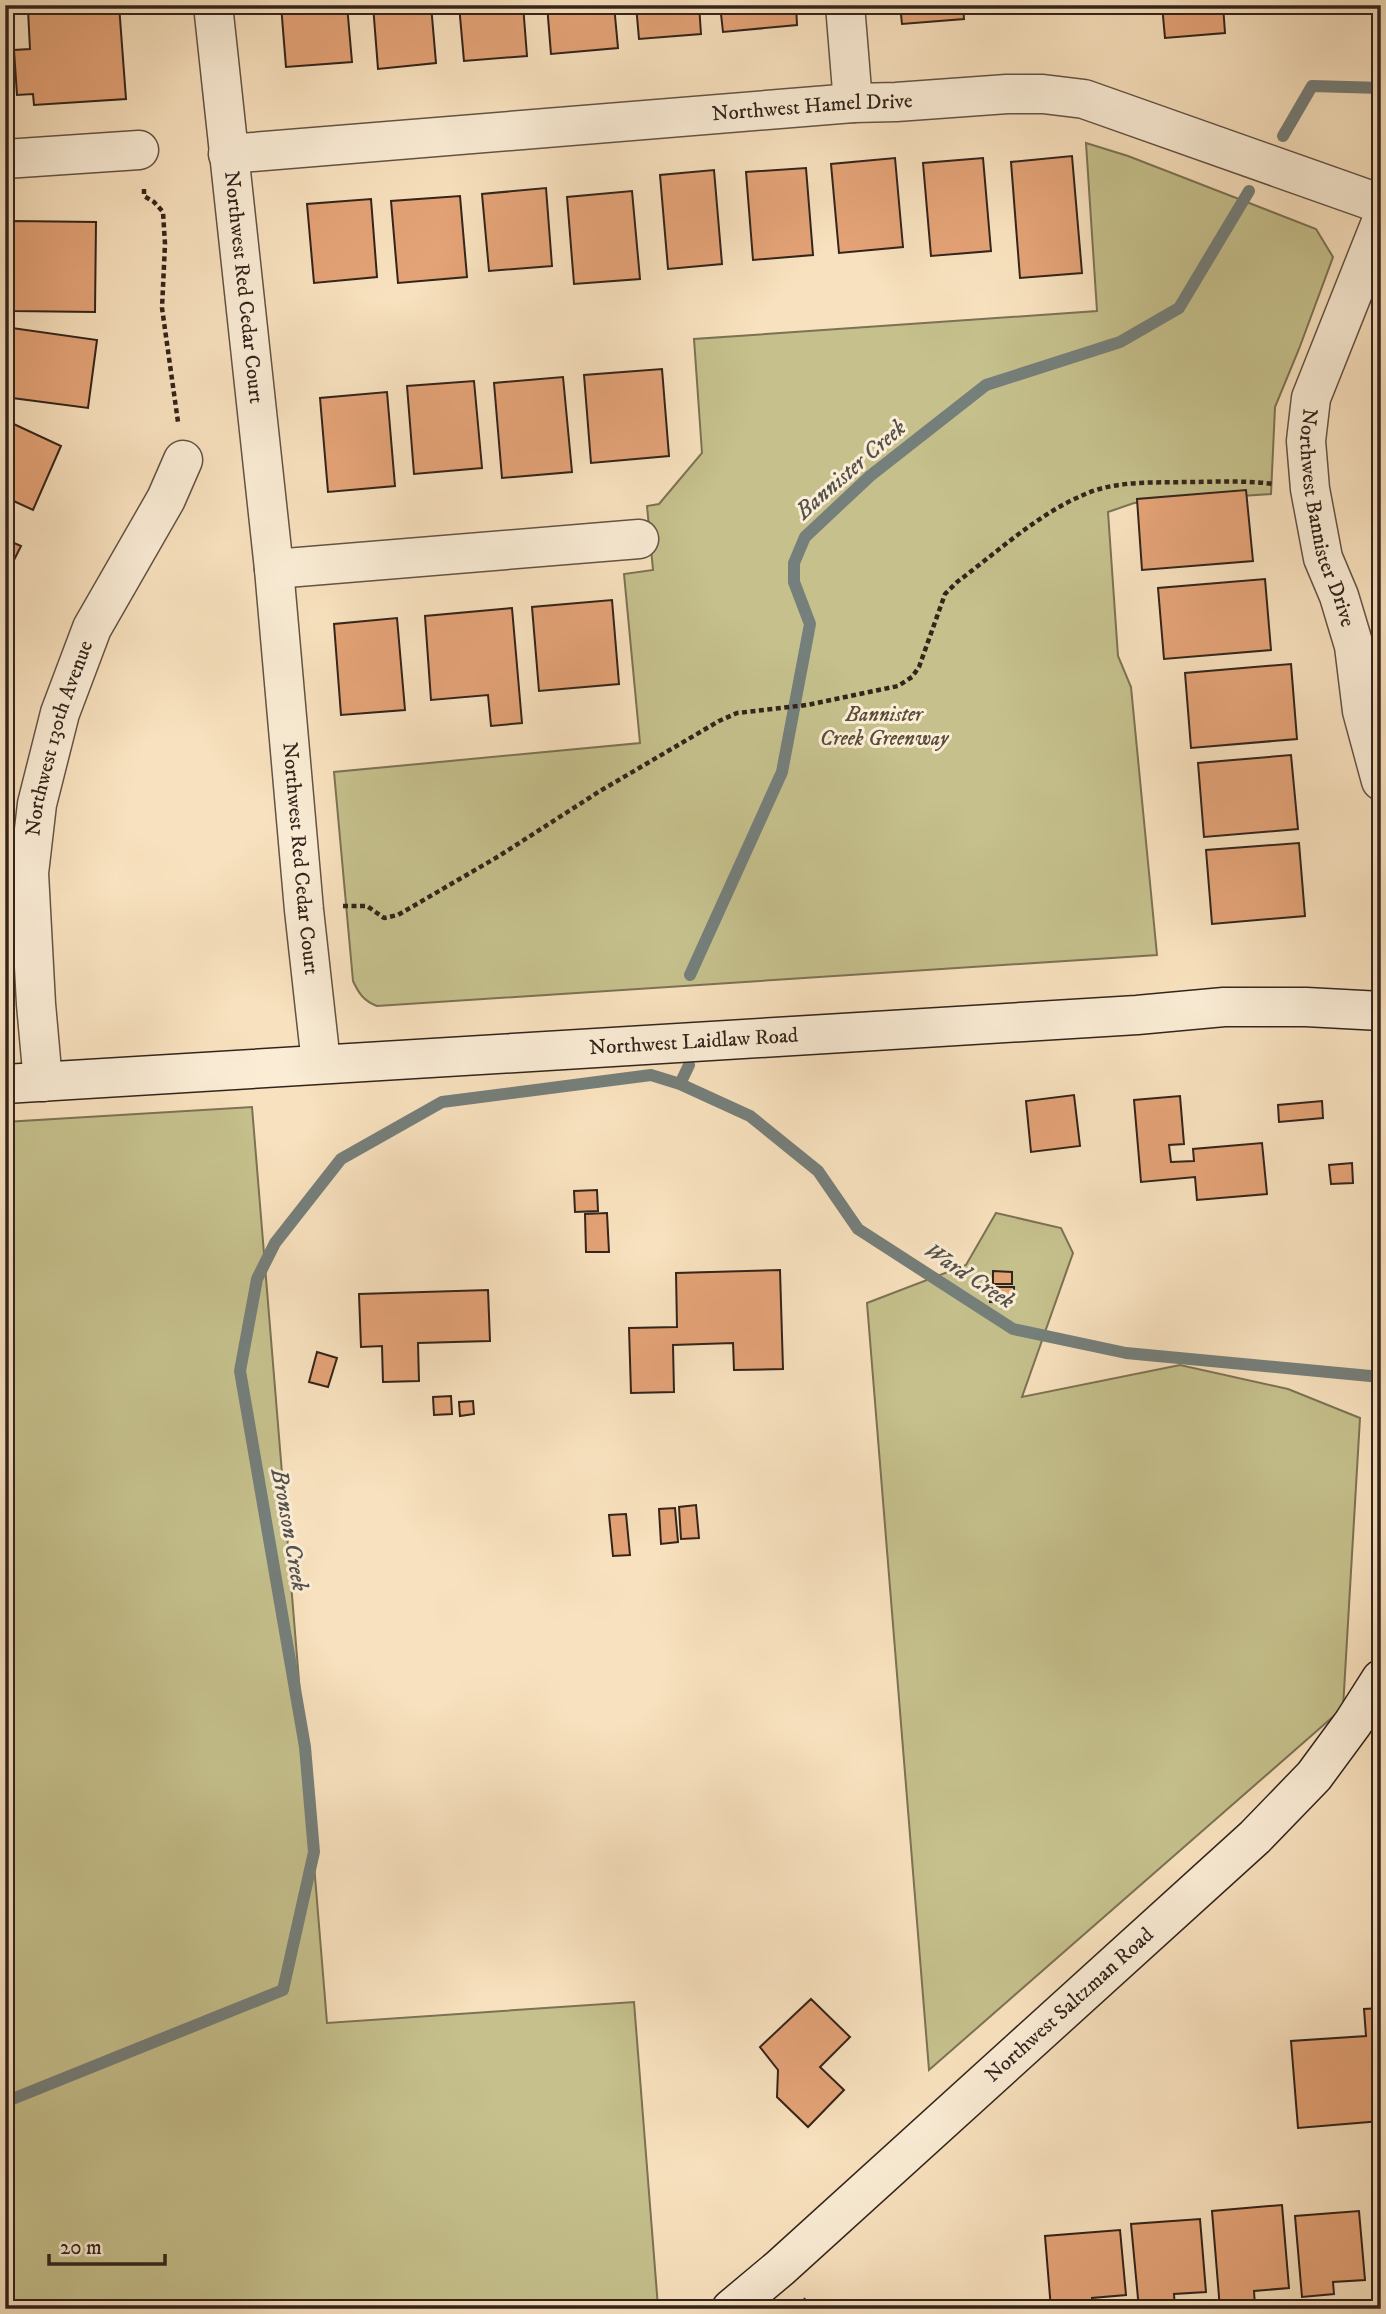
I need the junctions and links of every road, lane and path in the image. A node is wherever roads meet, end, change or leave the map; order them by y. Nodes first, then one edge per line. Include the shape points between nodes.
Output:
1 (213, 5) edge
2 (845, 5) edge
3 (853, 103) junction
4 (139, 150) joint
5 (228, 154) junction
6 (5, 159) edge
7 (1381, 204) edge
8 (1381, 222) edge
9 (183, 460) joint
10 (1310, 489) junction
11 (639, 539) dead end
12 (274, 569) junction
13 (1375, 743) edge
14 (1381, 780) edge
15 (304, 910) junction
16 (1381, 1011) edge
17 (321, 1063) junction
18 (43, 1082) junction
19 (5, 1084) edge
20 (1381, 1679) edge
21 (731, 2309) edge

1 - 5 street, Northwest Red Cedar Court
2 - 3 street
3 - 5 street, Northwest Hamel Drive
3 - 7 street, Northwest Hamel Drive via 1019,94 1084,99
4 - 6 street
4 - 9 path via 144,196 163,212 162,308
5 - 12 street, Northwest Red Cedar Court
8 - 10 street, Northwest Bannister Drive via 1311,398 1306,441
9 - 18 street, Northwest 130th Avenue via 166,499 92,628 60,713 37,804 29,873
10 - 13 street, Northwest Bannister Drive via 1323,558 1354,646 1362,711
10 - 15 path via 1230,481 1135,483 1082,495 1052,511 945,594 919,667 898,686 807,705 737,713 719,721 391,918 358,905
11 - 12 street
12 - 15 street, Northwest Red Cedar Court
13 - 14 street, Northwest Bannister Drive
15 - 17 street, Northwest Red Cedar Court
16 - 17 street, Northwest Laidlaw Road via 1224,1007
17 - 18 street, Northwest Laidlaw Road
18 - 19 street, Northwest Laidlaw Road
20 - 21 street, Northwest Saltzman Road via 1314,1776 1255,1837

